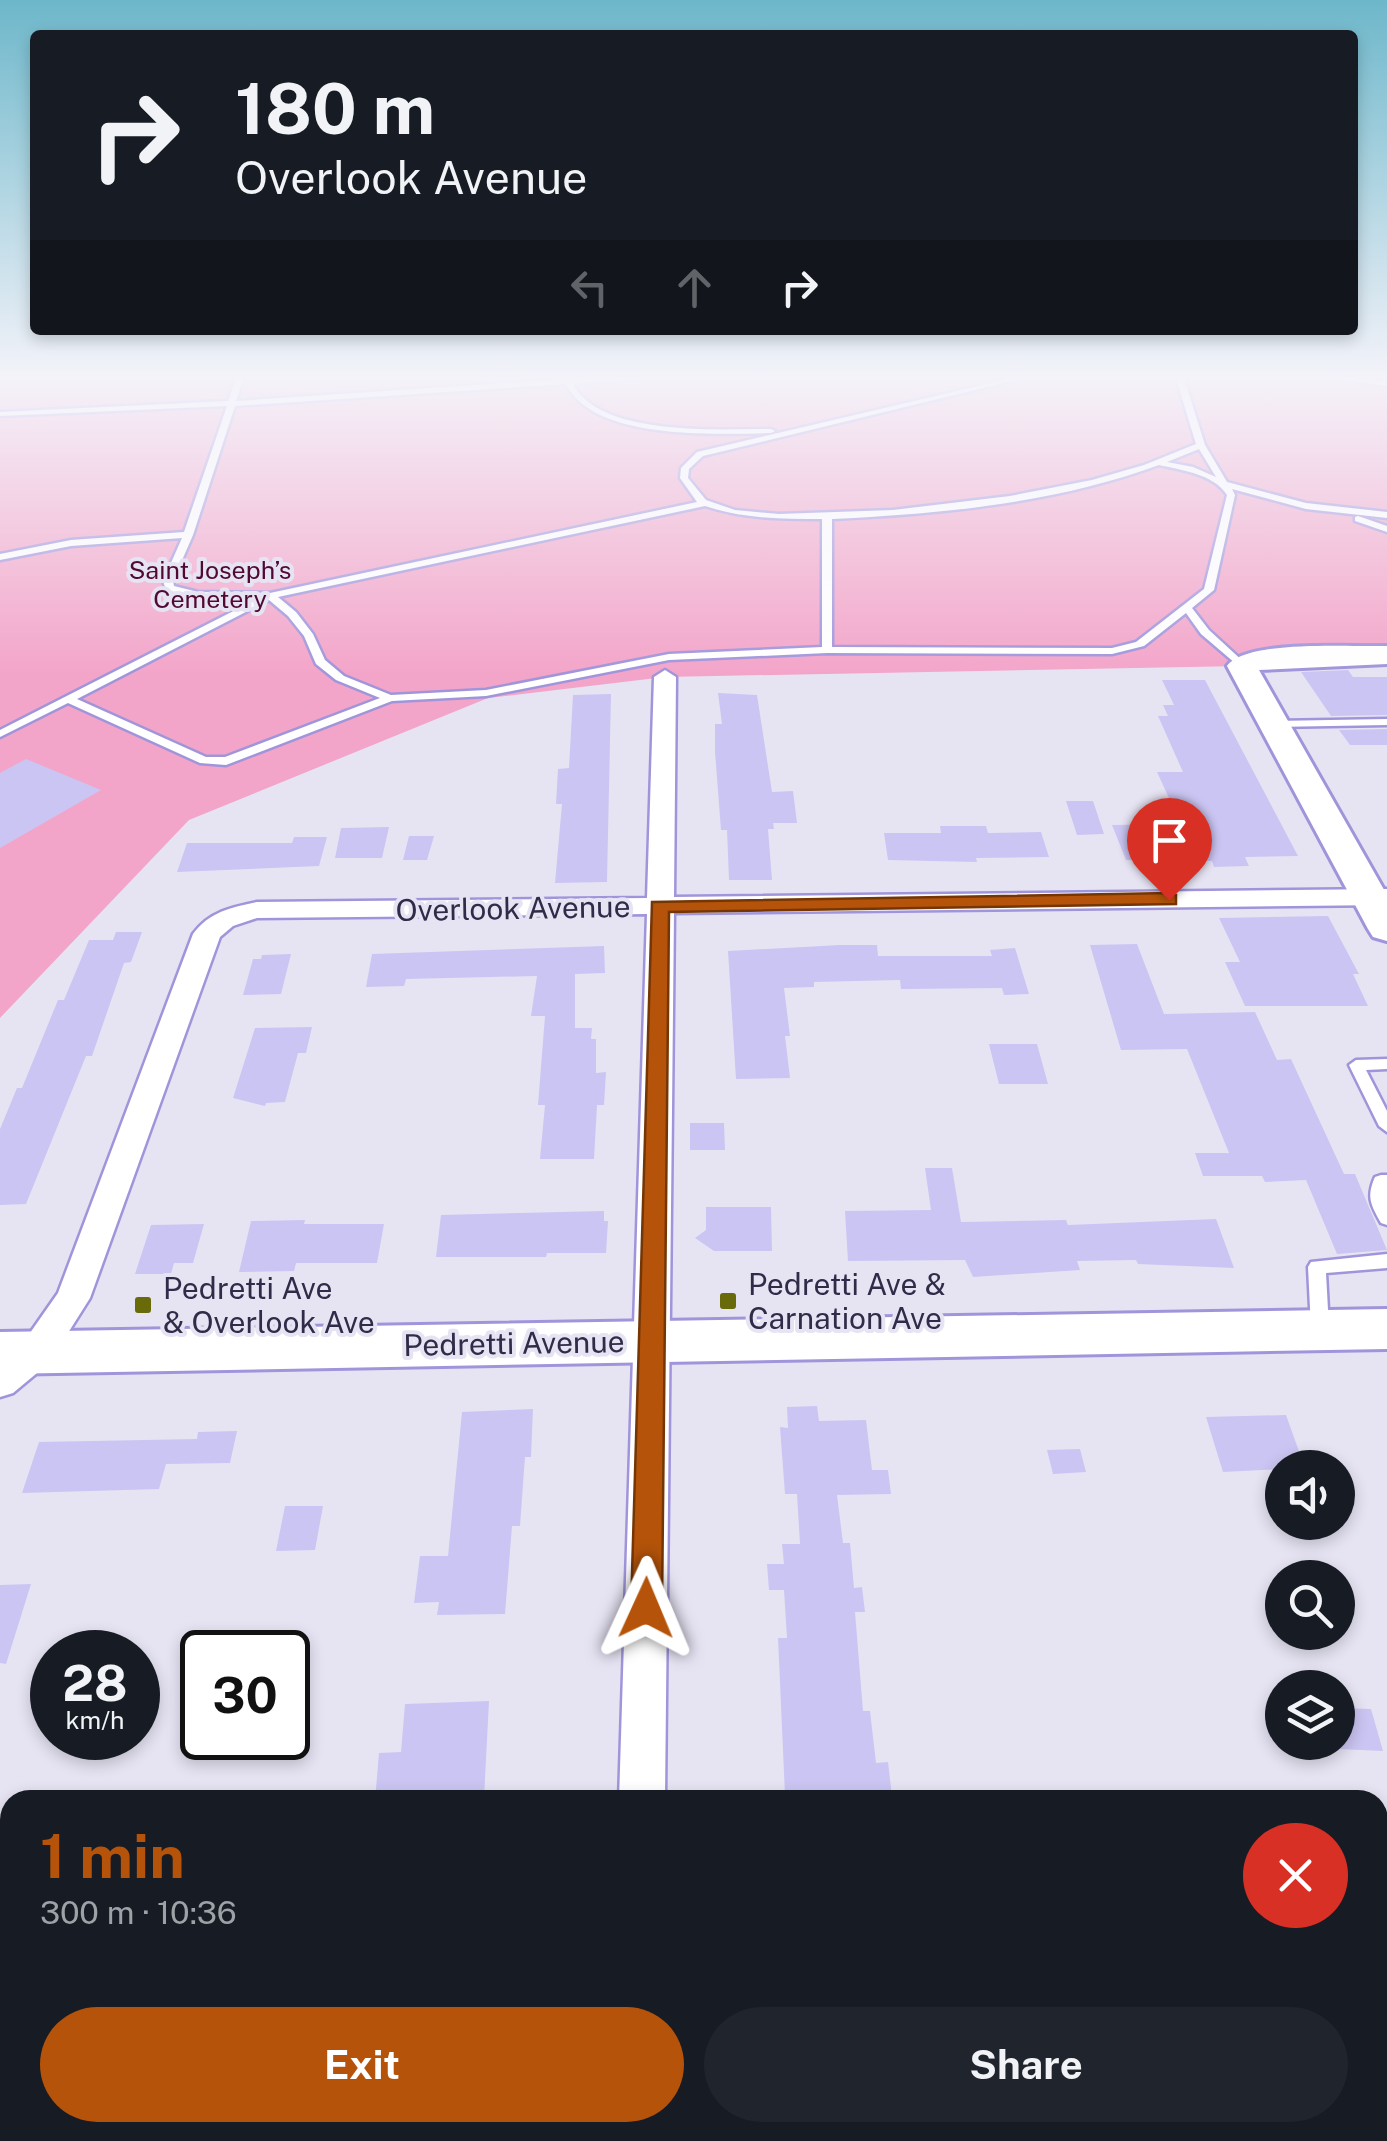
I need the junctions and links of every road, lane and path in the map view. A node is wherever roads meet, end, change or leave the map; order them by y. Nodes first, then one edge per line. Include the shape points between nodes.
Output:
1 (208, 475) edge
2 (684, 475) edge
3 (1120, 475) edge
4 (1205, 475) edge
5 (1218, 475) edge
6 (1223, 484) junction
7 (704, 503) junction
8 (1340, 513) junction
9 (1387, 515) edge
10 (827, 518) junction
11 (1387, 529) edge
12 (188, 535) junction
13 (0, 557) edge
14 (270, 596) junction
15 (1187, 608) junction
16 (827, 650) junction
17 (1387, 655) edge
18 (1242, 666) junction
19 (665, 677) dead end
20 (390, 698) junction
21 (68, 700) junction
22 (1387, 722) edge
23 (1274, 724) junction
24 (0, 734) edge
25 (660, 906) junction
26 (1381, 908) edge
27 (1387, 1064) edge
28 (1387, 1126) edge
29 (1387, 1181) edge
30 (1387, 1219) edge
31 (1387, 1261) edge
32 (1387, 1329) edge
33 (1320, 1330) junction
34 (652, 1340) junction
35 (12, 1363) edge
36 (642, 1790) edge

1 - 12 lane
2 - 7 lane
3 - 10 lane
4 - 6 lane
5 - 6 lane
6 - 8 lane
6 - 15 lane via 1230,495 1209,590
7 - 10 lane
7 - 14 lane
8 - 9 lane
8 - 11 lane
10 - 16 lane
12 - 13 lane
12 - 14 lane via 170,588
14 - 20 lane via 292,614 320,662 340,678
14 - 21 lane
15 - 16 lane via 1140,644 1112,651
15 - 18 lane
16 - 20 lane via 669,658 486,693
17 - 18 street via 1264,658
18 - 23 street
19 - 25 street
20 - 21 lane via 226,761 204,761
21 - 24 lane
22 - 23 lane
23 - 26 street
25 - 26 street, Overlook Avenue
25 - 34 street
25 - 35 street, Overlook Avenue via 257,910 224,919 207,934 73,1298
27 - 28 lane via 1356,1065
29 - 30 lane via 1377,1196
31 - 33 lane via 1317,1267
32 - 33 street, Pedretti Avenue
33 - 34 street, Pedretti Avenue
34 - 35 street, Pedretti Avenue
34 - 36 street

